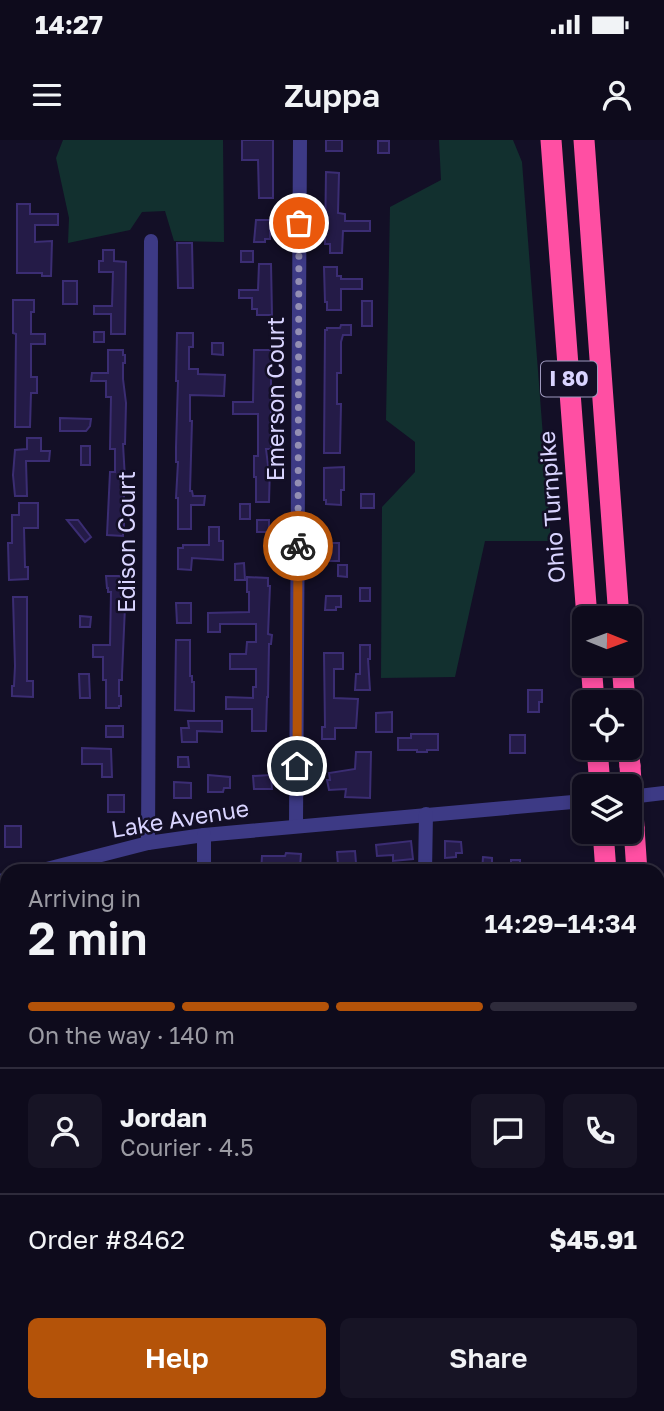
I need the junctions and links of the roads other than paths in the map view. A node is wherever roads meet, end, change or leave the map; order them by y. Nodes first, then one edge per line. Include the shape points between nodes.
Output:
1 (300, 140) edge
2 (551, 140) edge
3 (584, 140) edge
4 (151, 241) dead end
5 (586, 606) edge
6 (618, 606) edge
7 (629, 760) edge
8 (664, 793) edge
9 (642, 796) edge
10 (572, 802) edge
11 (426, 814) junction
12 (296, 825) junction
13 (204, 835) junction
14 (148, 843) junction
15 (604, 844) edge
16 (71, 864) edge
17 (204, 864) edge
18 (425, 864) edge
19 (605, 864) edge
20 (636, 864) edge

1 - 12 street, Emerson Court
2 - 5 highway, Ohio Turnpike / I 80
3 - 6 highway, I 80
4 - 14 street, Edison Court
7 - 20 highway, bridge
8 - 9 street
10 - 11 street, Lake Avenue
11 - 12 street, Lake Avenue
11 - 18 street
12 - 13 street, Lake Avenue
13 - 14 street, Lake Avenue
13 - 17 street
14 - 16 street, Lake Avenue
15 - 19 highway

